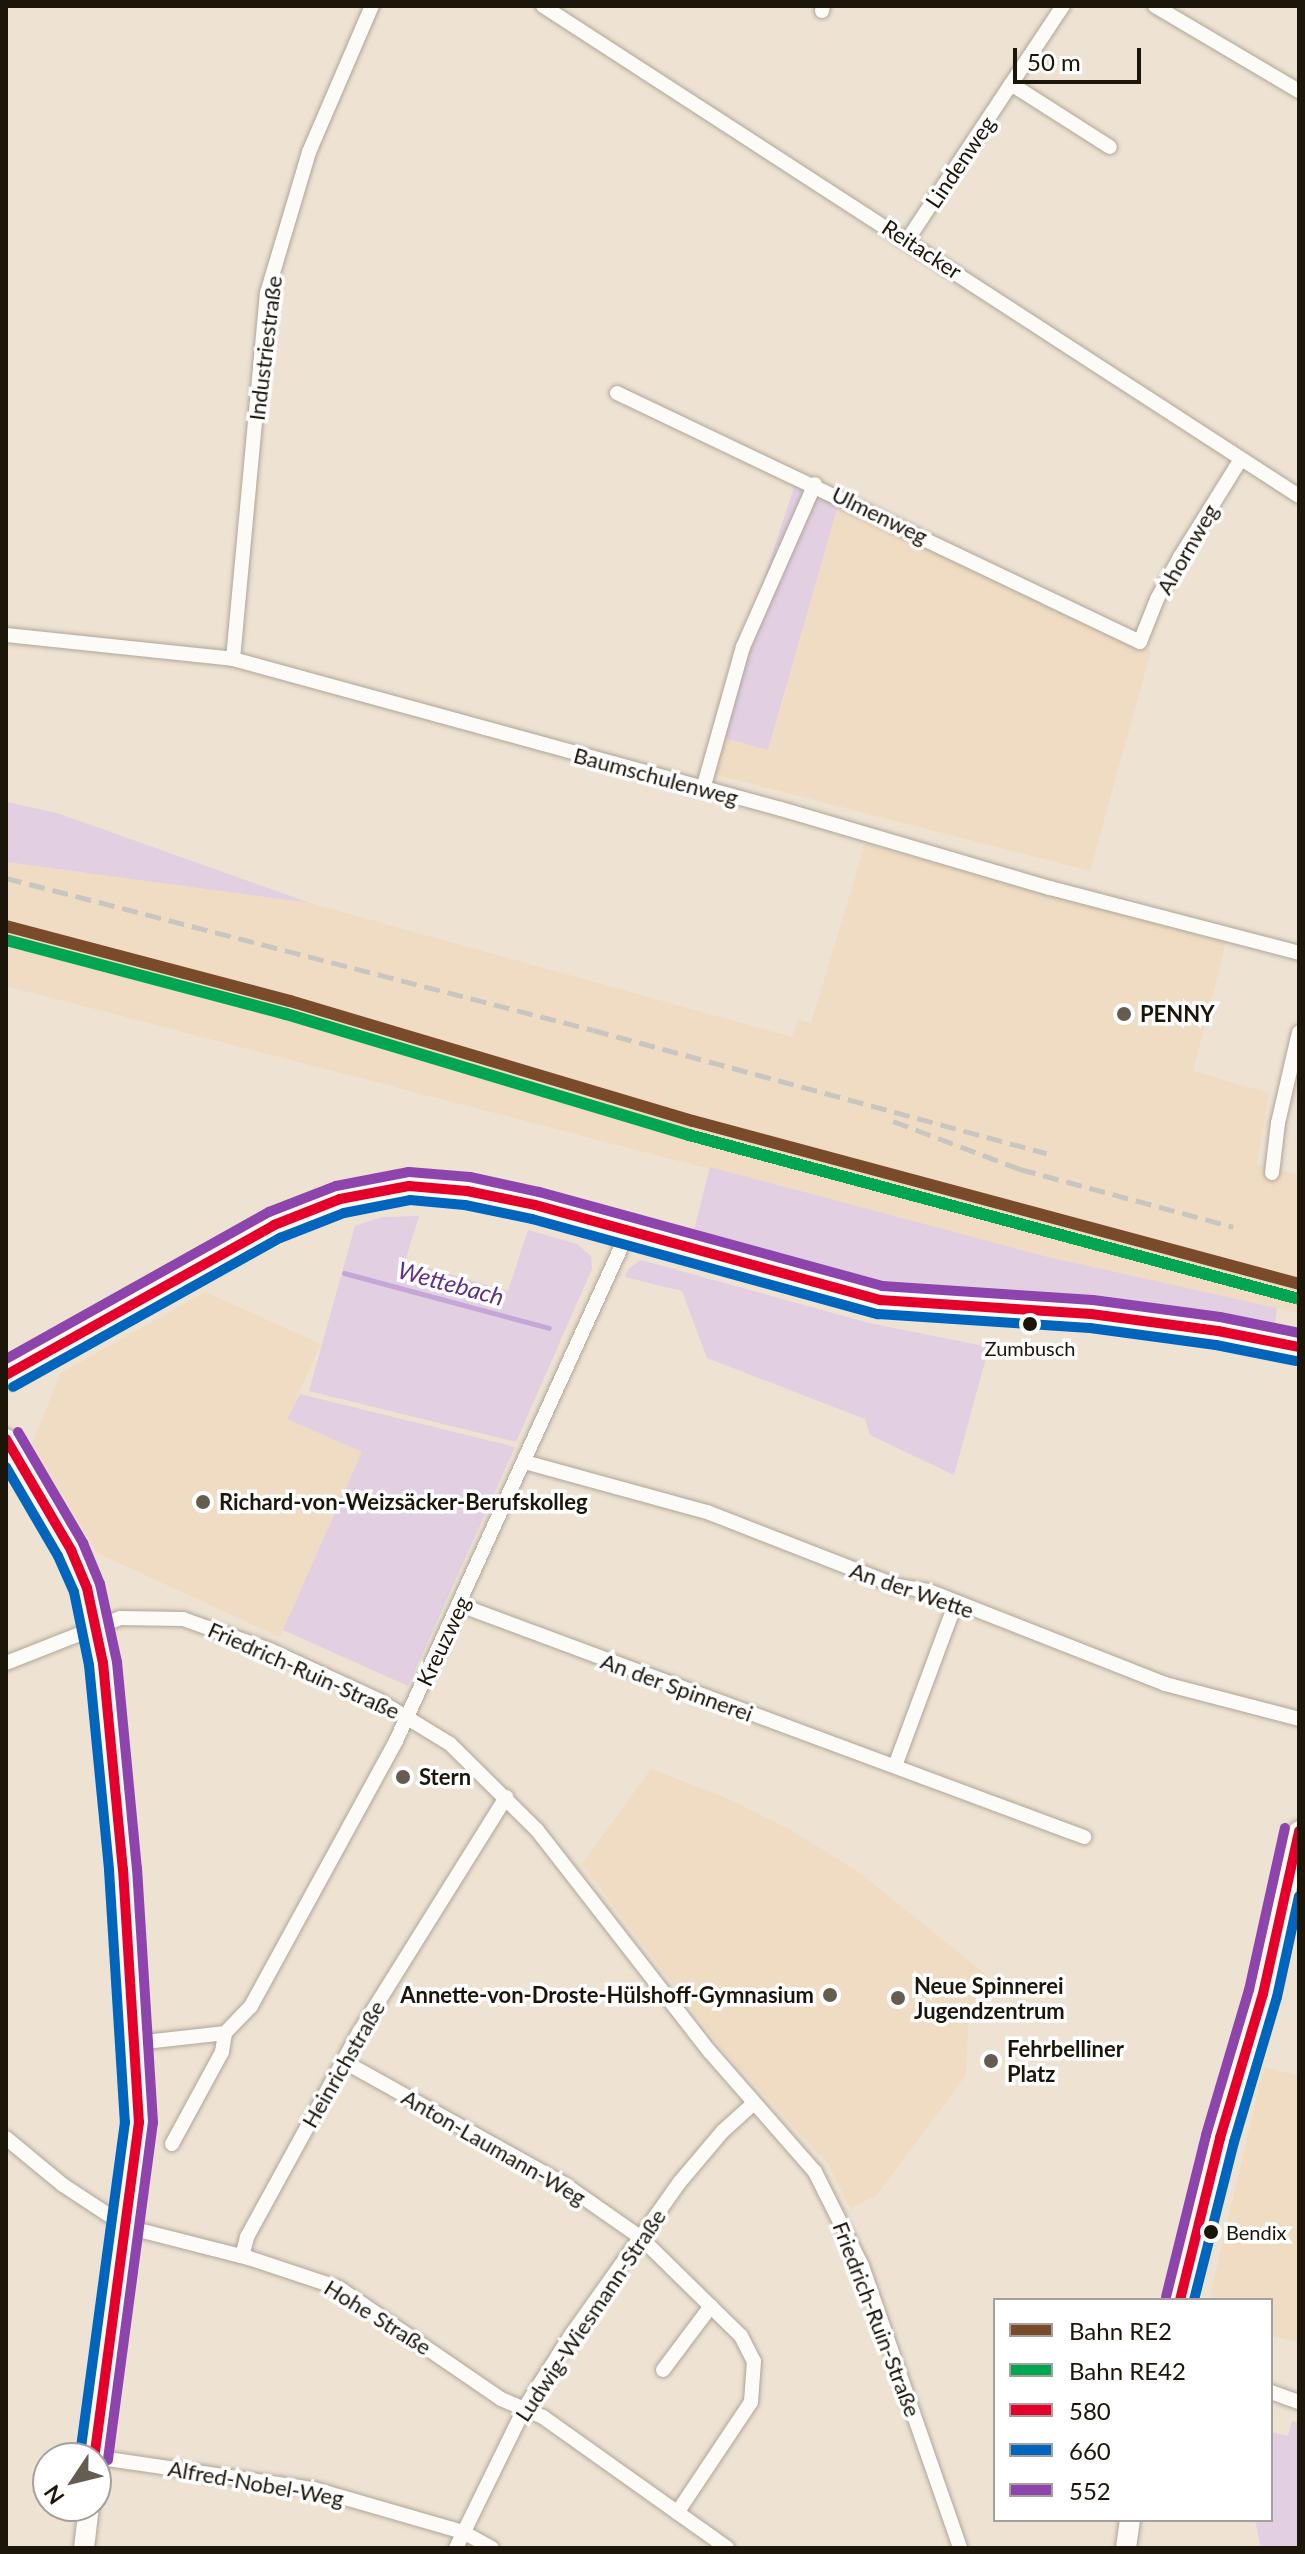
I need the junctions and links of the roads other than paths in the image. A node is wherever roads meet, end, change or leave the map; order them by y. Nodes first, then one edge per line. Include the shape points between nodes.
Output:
1 (372, 6) edge
2 (543, 6) edge
3 (1063, 6) edge
4 (1155, 6) edge
5 (1011, 84) junction
6 (1299, 91) edge
7 (1110, 147) dead end
8 (908, 239) junction
9 (617, 393) dead end
10 (1241, 459) junction
11 (815, 484) junction
12 (1299, 496) edge
13 (6, 635) edge
14 (1140, 642) joint
15 (233, 659) junction
16 (703, 789) junction
17 (1299, 953) edge
18 (1299, 1032) edge
19 (1272, 1173) dead end
20 (629, 1230) junction
21 (1299, 1347) edge
22 (6, 1375) edge
23 (6, 1439) edge
24 (525, 1462) junction
25 (956, 1602) junction
26 (460, 1605) junction
27 (97, 1627) junction
28 (6, 1663) edge
29 (408, 1716) junction
30 (1299, 1719) edge
31 (895, 1766) junction
32 (506, 1797) junction
33 (1299, 1831) edge
34 (1084, 1837) dead end
35 (225, 2033) junction
36 (136, 2043) junction
37 (343, 2061) junction
38 (754, 2103) junction
39 (6, 2138) edge
40 (172, 2144) dead end
41 (127, 2227) junction
42 (640, 2237) junction
43 (242, 2256) junction
44 (1180, 2298) edge
45 (711, 2306) junction
46 (663, 2370) dead end
47 (1273, 2393) edge
48 (1299, 2402) edge
49 (525, 2407) junction
50 (96, 2442) edge
51 (112, 2461) edge
52 (677, 2513) junction
53 (87, 2522) edge
54 (1130, 2522) edge
55 (463, 2532) junction
56 (84, 2548) edge
57 (456, 2548) edge
58 (492, 2548) edge
59 (727, 2548) edge
60 (960, 2548) edge
61 (1126, 2548) edge

1 - 15 street, Industriestraße via 309,152 267,293
2 - 8 street, Reitacker
3 - 5 street, Lindenweg
4 - 6 street
5 - 7 street
5 - 8 street, Lindenweg
8 - 10 street, Reitacker
9 - 11 street, Ulmenweg
10 - 12 street, Reitacker
10 - 14 street, Ahornweg via 1172,571
11 - 14 street, Ulmenweg
11 - 16 street via 743,647
13 - 15 street, Baumschulenweg
15 - 16 street, Baumschulenweg
16 - 17 street, Baumschulenweg
18 - 19 street
20 - 21 street via 880,1300 1091,1314
20 - 22 street via 467,1191 409,1186 376,1190 274,1225
20 - 24 street, Kreuzweg
23 - 27 street via 71,1550
24 - 25 street, An der Wette via 707,1512 897,1586
24 - 26 street, Kreuzweg
25 - 30 street, An der Wette via 1165,1684
25 - 31 street
26 - 29 street, Kreuzweg
26 - 31 street, An der Spinnerei
27 - 28 street, Friedrich-Ruin-Straße
27 - 29 street, Friedrich-Ruin-Straße via 120,1618 183,1619 270,1650
27 - 36 street
29 - 32 street, Friedrich-Ruin-Straße via 450,1744
29 - 35 street, Kreuzweg via 251,2006
31 - 34 street, An der Spinnerei
32 - 37 street, Heinrichstraße
32 - 38 street, Friedrich-Ruin-Straße
33 - 44 street via 1263,1994
35 - 36 street
35 - 40 street, Kreuzweg via 222,2052
36 - 41 street via 139,2122
37 - 42 street, Anton-Laumann-Weg via 552,2176
37 - 43 street, Heinrichstraße via 247,2237
38 - 42 street, Ludwig-Wiesmann-Straße via 708,2147
38 - 60 street, Friedrich-Ruin-Straße via 815,2172 840,2218 862,2266
39 - 41 street, Hohe Straße via 63,2185
41 - 43 street, Hohe Straße
41 - 50 street
42 - 45 street, Anton-Laumann-Weg
42 - 49 street, Ludwig-Wiesmann-Straße
43 - 49 street, Hohe Straße via 339,2288 501,2399
45 - 46 street
45 - 52 street, Anton-Laumann-Weg via 750,2349 754,2389 746,2412
47 - 48 street
49 - 52 street, Hohe Straße
49 - 55 street, Ludwig-Wiesmann-Straße
51 - 55 street, Alfred-Nobel-Weg via 314,2489
52 - 59 street, Hohe Straße
53 - 56 street
54 - 61 street
55 - 57 street, Ludwig-Wiesmann-Straße
55 - 58 street, Alfred-Nobel-Weg

